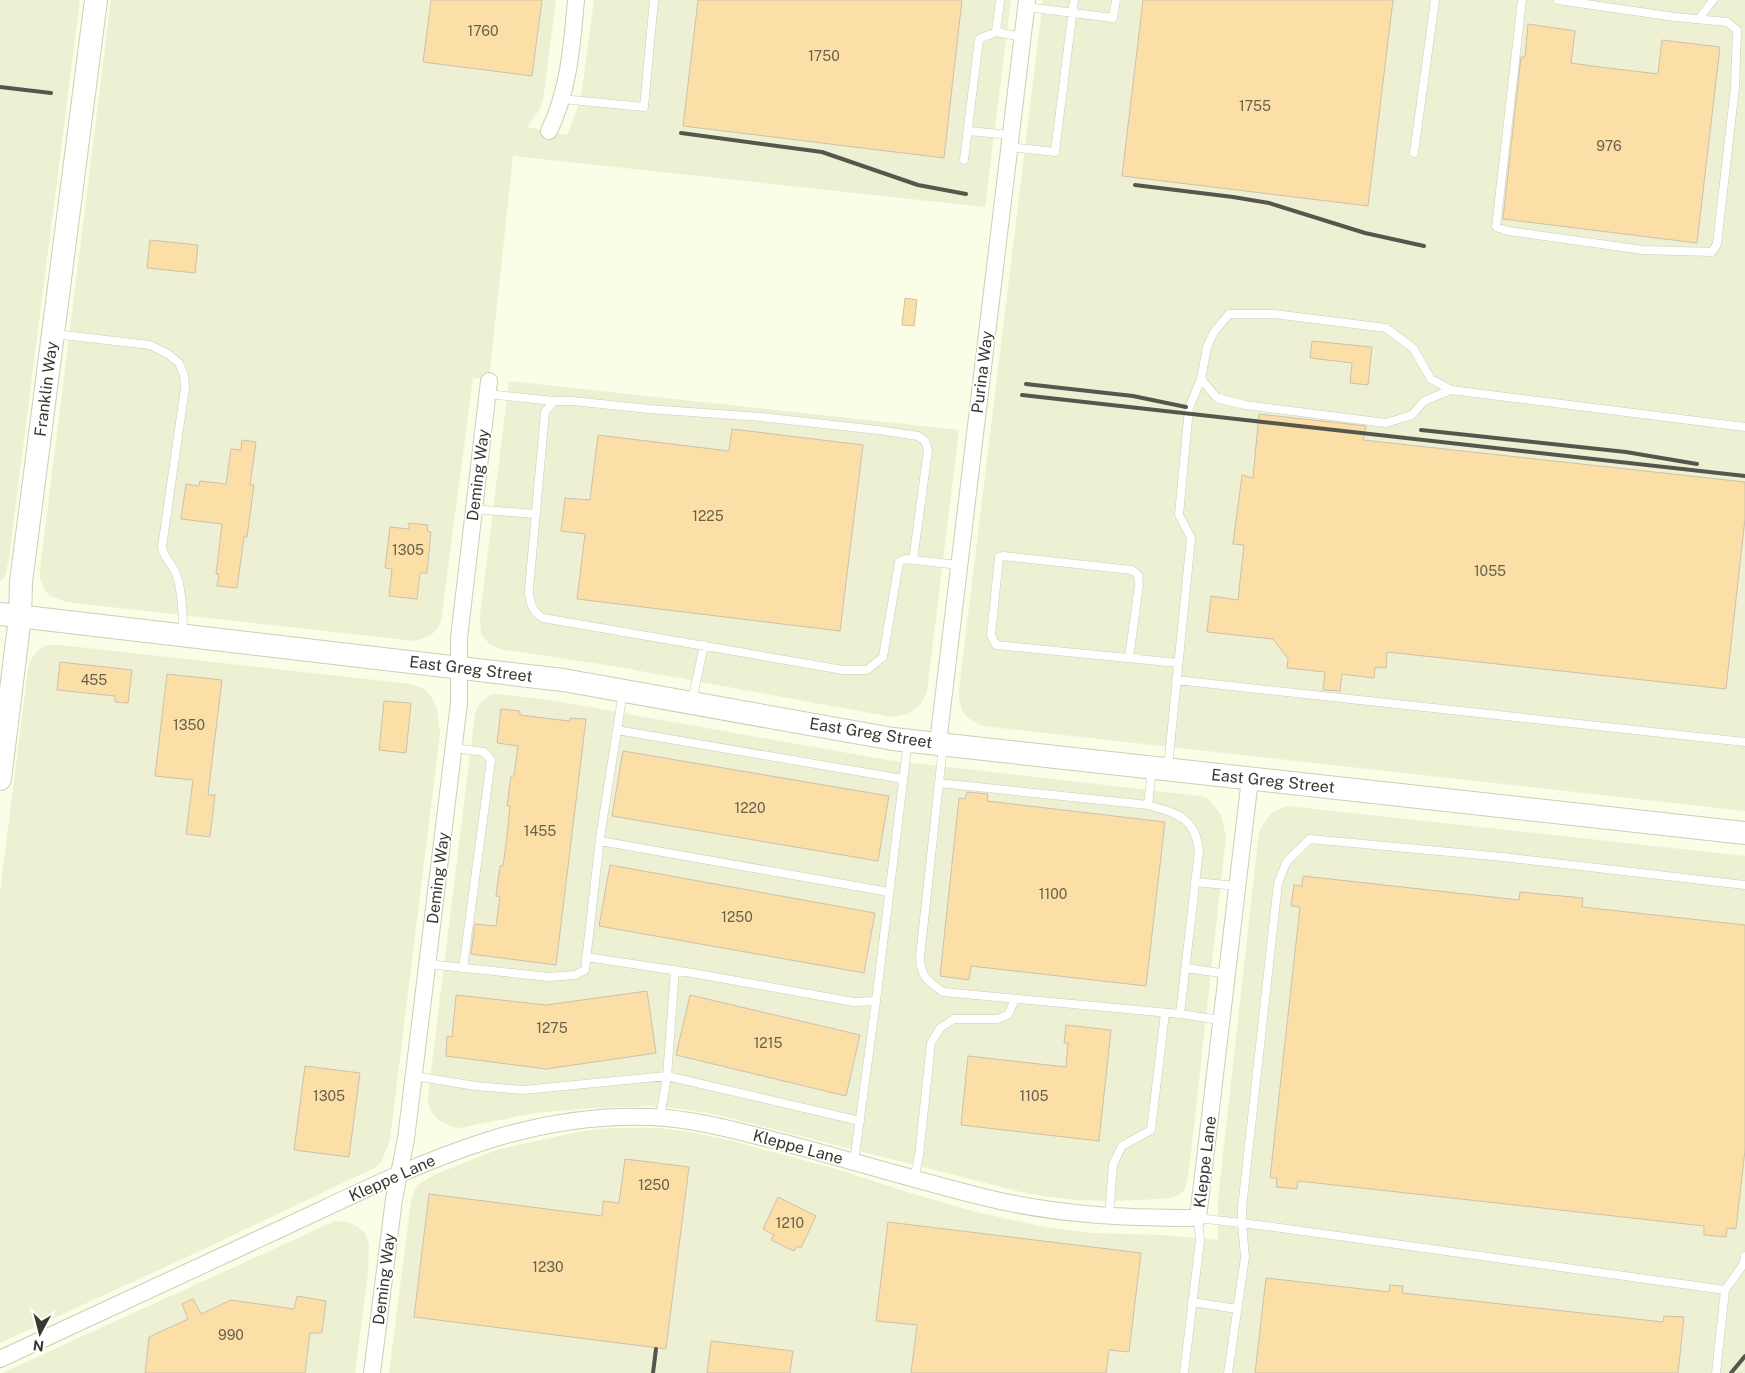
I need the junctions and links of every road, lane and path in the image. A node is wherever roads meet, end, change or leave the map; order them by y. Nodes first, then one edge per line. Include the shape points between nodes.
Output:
1 (96, 0) edge
2 (576, 0) edge
3 (654, 0) edge
4 (1000, 0) edge
5 (1074, 0) edge
6 (1116, 0) edge
7 (1435, 0) edge
8 (1522, 0) edge
9 (1558, 0) edge
10 (1713, 0) edge
11 (1027, 4) edge
12 (1073, 13) junction
13 (1699, 18) junction
14 (996, 32) junction
15 (1022, 37) junction
16 (562, 99) junction
17 (549, 131) dead end
18 (968, 131) junction
19 (1010, 141) junction
20 (1414, 153) dead end
21 (964, 160) dead end
22 (53, 334) junction
23 (1201, 379) junction
24 (488, 387) joint
25 (1451, 390) junction
26 (554, 401) junction
27 (1745, 427) edge
28 (474, 509) junction
29 (536, 514) junction
30 (913, 560) junction
31 (958, 565) junction
32 (10, 615) edge
33 (183, 636) junction
34 (704, 645) junction
35 (1130, 658) junction
36 (1178, 662) junction
37 (460, 668) junction
38 (1176, 680) junction
39 (623, 690) junction
40 (692, 702) junction
41 (617, 730) junction
42 (908, 740) junction
43 (1745, 742) edge
44 (940, 744) junction
45 (454, 748) junction
46 (1160, 768) junction
47 (0, 779) edge
48 (903, 779) junction
49 (1250, 779) junction
50 (939, 783) junction
51 (1148, 805) junction
52 (1745, 833) edge
53 (600, 841) junction
54 (1196, 882) junction
55 (1745, 885) edge
56 (1237, 886) junction
57 (889, 892) junction
58 (586, 957) junction
59 (427, 964) junction
60 (463, 968) junction
61 (1186, 968) junction
62 (675, 970) junction
63 (1227, 974) junction
64 (1014, 999) junction
65 (876, 1001) junction
66 (1165, 1013) junction
67 (1180, 1014) junction
68 (1221, 1020) junction
69 (414, 1076) junction
70 (666, 1076) junction
71 (660, 1118) junction
72 (860, 1121) junction
73 (854, 1162) junction
74 (399, 1175) junction
75 (914, 1178) junction
76 (1109, 1217) junction
77 (1198, 1218) junction
78 (1242, 1223) junction
79 (1745, 1256) edge
80 (1725, 1290) junction
81 (1192, 1302) junction
82 (1237, 1309) junction
83 (0, 1359) edge
84 (372, 1373) edge
85 (1184, 1373) edge
86 (1228, 1373) edge
87 (1716, 1373) edge

1 - 22 main road, Franklin Way
2 - 16 street
3 - 16 lane via 644,107
4 - 14 lane
5 - 12 lane
6 - 12 lane via 1113,18
7 - 20 lane
8 - 13 lane via 1496,227 1643,250 1712,252 1717,244 1735,87 1737,30 1727,22
9 - 13 lane
10 - 13 lane
11 - 12 lane
11 - 15 street, Purina Way
12 - 19 lane via 1055,152
14 - 15 lane
14 - 18 lane via 979,40
15 - 19 street, Purina Way
16 - 17 street
18 - 19 lane
18 - 21 lane
19 - 31 street, Purina Way
22 - 32 main road, Franklin Way via 21,582
22 - 33 lane via 150,345 179,363 185,388 162,548 175,572 182,607
23 - 25 lane via 1217,398 1245,405 1386,423 1412,415 1424,401
23 - 25 lane via 1207,347 1214,332 1230,314 1274,314 1386,328 1413,348 1432,379
23 - 36 lane via 1189,408 1179,515 1191,538
24 - 26 lane
24 - 28 street, Deming Way
25 - 27 lane
26 - 29 lane via 545,412
26 - 30 lane via 761,417 918,436 925,441 928,450
28 - 29 lane
28 - 37 street, Deming Way via 459,638
29 - 34 lane via 528,589 533,609 540,616
30 - 31 lane
30 - 34 lane via 899,562 883,657 867,670 843,670
31 - 44 street, Purina Way
32 - 33 main road, East Greg Street
32 - 47 main road, Franklin Way
33 - 37 main road, East Greg Street
34 - 40 lane
35 - 35 lane via 996,645 991,635 999,557 1132,570 1140,585
35 - 36 lane
36 - 38 lane
37 - 39 main road, East Greg Street
37 - 45 street, Deming Way
38 - 43 lane
38 - 46 lane
39 - 40 main road, East Greg Street
39 - 41 lane
40 - 42 main road, East Greg Street
41 - 48 lane
41 - 53 lane
42 - 44 main road, East Greg Street
42 - 48 lane
44 - 46 main road, East Greg Street
44 - 50 lane
45 - 59 street, Deming Way
45 - 60 lane via 484,752 492,760
46 - 49 main road, East Greg Street
46 - 51 lane
48 - 57 lane
49 - 52 main road, East Greg Street
49 - 56 street, Kleppe Lane
50 - 51 lane
50 - 64 lane via 921,970 925,979 943,992
51 - 54 lane via 1176,813 1190,824 1198,838
53 - 57 lane
53 - 58 lane
54 - 56 lane
54 - 61 lane
55 - 78 lane via 1310,839 1287,861 1278,883
56 - 63 street, Kleppe Lane
57 - 65 lane
58 - 60 lane via 585,970 574,976 549,977
58 - 62 lane
59 - 60 lane
59 - 69 street, Deming Way
61 - 63 lane
61 - 67 lane
62 - 65 lane via 854,1002
62 - 70 lane
63 - 68 street, Kleppe Lane
64 - 66 lane
64 - 75 lane via 1008,1015 997,1019 954,1019 940,1028 931,1043
65 - 72 lane
66 - 67 lane
66 - 76 lane via 1150,1130 1122,1146 1113,1164
67 - 68 lane
68 - 77 street, Kleppe Lane
69 - 70 lane via 523,1090
69 - 74 street, Deming Way
70 - 71 lane
70 - 72 lane
71 - 73 street, Kleppe Lane via 746,1133
71 - 74 street, Kleppe Lane via 589,1119 510,1132 471,1144
72 - 73 lane
73 - 75 street, Kleppe Lane
74 - 83 street, Kleppe Lane
74 - 84 street, Deming Way
75 - 76 street, Kleppe Lane via 1026,1206
76 - 77 street, Kleppe Lane
77 - 78 lane
77 - 81 lane via 1200,1240
78 - 80 lane
78 - 82 lane via 1246,1257
79 - 80 lane
80 - 87 lane
81 - 82 lane
81 - 85 lane
82 - 86 lane

